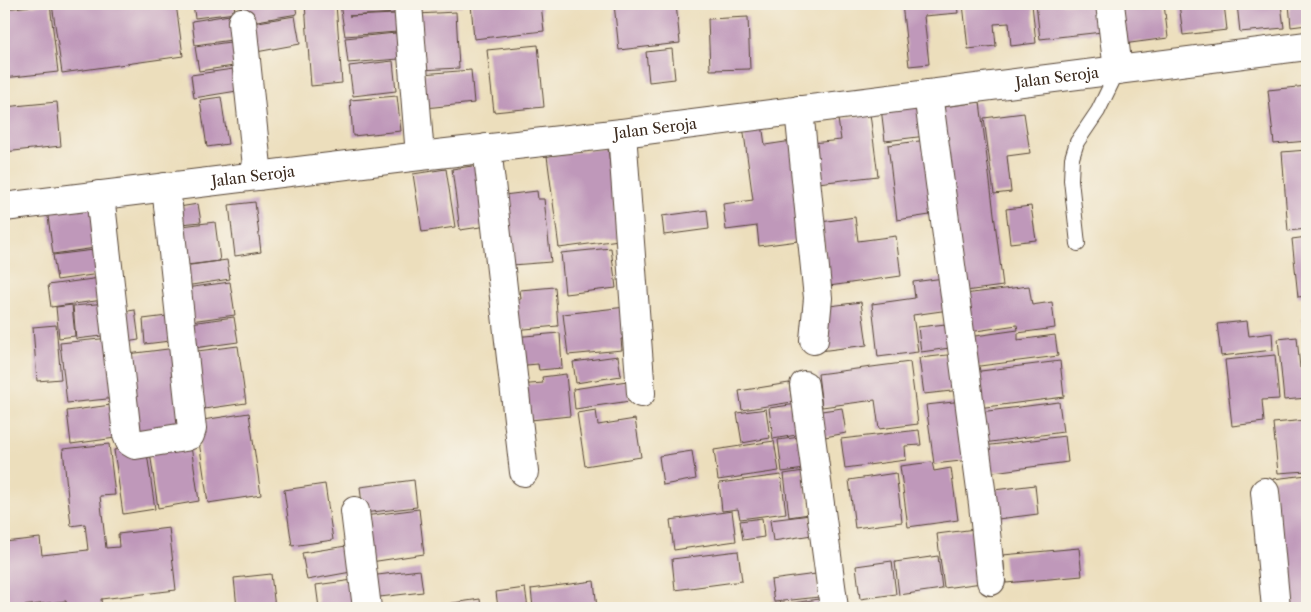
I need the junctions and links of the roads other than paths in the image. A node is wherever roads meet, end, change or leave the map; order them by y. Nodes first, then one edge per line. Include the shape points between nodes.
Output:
1 (408, 4) edge
2 (1110, 4) edge
3 (242, 22) dead end
4 (1307, 46) edge
5 (1118, 70) junction
6 (928, 94) junction
7 (799, 110) junction
8 (622, 133) junction
9 (487, 148) junction
10 (420, 156) junction
11 (258, 176) junction
12 (166, 187) junction
13 (100, 194) junction
14 (4, 207) edge
15 (1078, 244) dead end
16 (814, 340) dead end
17 (804, 385) dead end
18 (641, 394) dead end
19 (524, 472) dead end
20 (1265, 492) dead end
21 (355, 511) dead end
22 (992, 581) dead end
23 (367, 608) edge
24 (834, 608) edge
25 (1276, 608) edge

1 - 10 street
2 - 5 street
3 - 11 street
4 - 5 street, Jalan Seroja
5 - 6 street, Jalan Seroja
5 - 15 lane via 1098,111 1077,142 1072,158 1071,180
6 - 7 street, Jalan Seroja
6 - 22 street
7 - 8 street, Jalan Seroja
7 - 16 street via 818,298
8 - 9 street, Jalan Seroja
8 - 18 street
9 - 10 street, Jalan Seroja
9 - 19 street
10 - 11 street, Jalan Seroja
11 - 12 street, Jalan Seroja
12 - 13 street, Jalan Seroja
12 - 13 street via 192,429 185,437 136,445 127,435
13 - 14 street, Jalan Seroja
17 - 24 street
20 - 25 street
21 - 23 street

